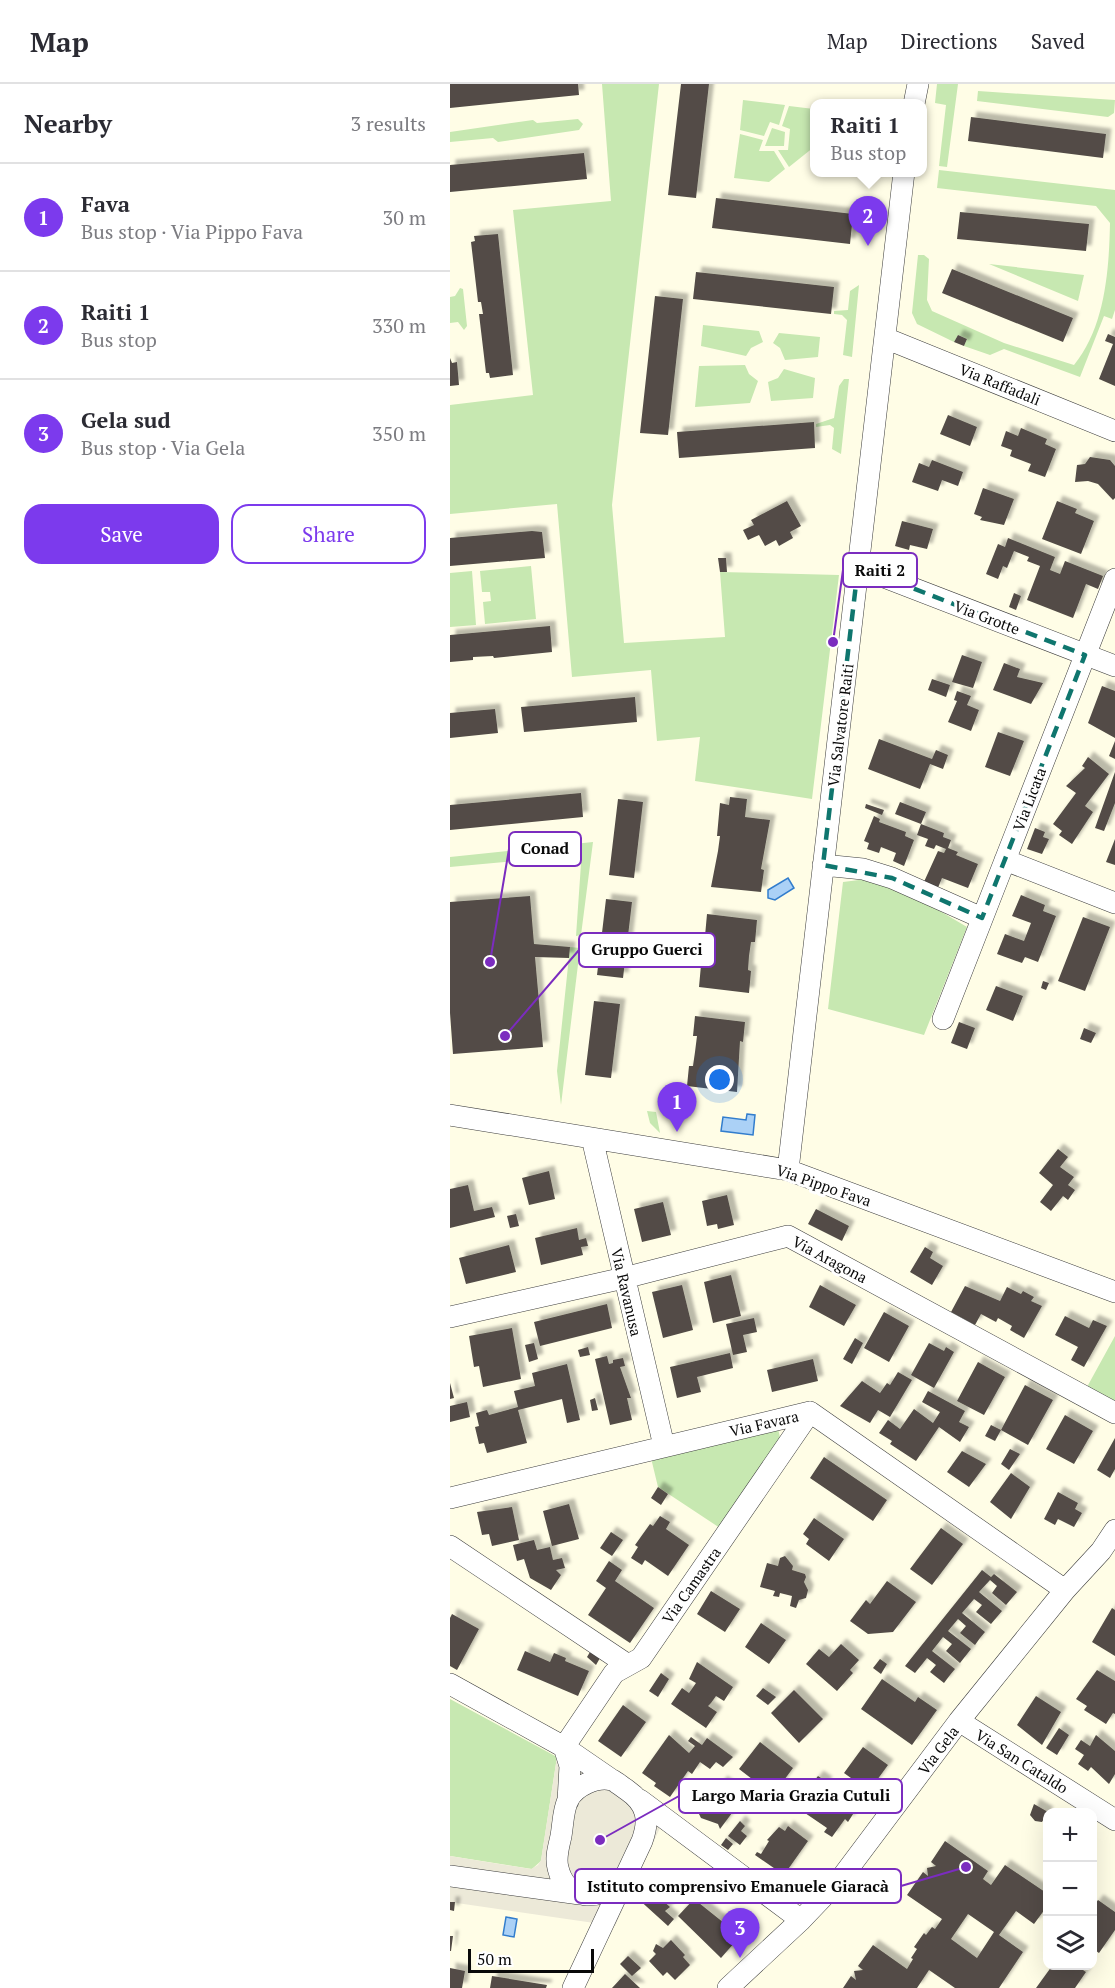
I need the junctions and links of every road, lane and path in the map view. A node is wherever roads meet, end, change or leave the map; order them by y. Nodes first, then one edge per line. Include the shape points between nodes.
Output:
1 (911, 84) edge
2 (918, 84) edge
3 (912, 99) edge
4 (914, 99) edge
5 (903, 177) edge
6 (885, 338) junction
7 (1115, 431) edge
8 (858, 567) junction
9 (1115, 579) edge
10 (1085, 655) junction
11 (1115, 666) edge
12 (1005, 860) junction
13 (823, 865) junction
14 (1115, 903) edge
15 (982, 918) junction
16 (943, 1019) dead end
17 (450, 1115) edge
18 (592, 1138) junction
19 (788, 1170) junction
20 (624, 1278) junction
21 (1115, 1292) edge
22 (450, 1317) edge
23 (810, 1412) junction
24 (1115, 1413) edge
25 (664, 1446) junction
26 (450, 1498) edge
27 (1115, 1530) edge
28 (450, 1546) edge
29 (1065, 1590) junction
30 (628, 1665) junction
31 (450, 1684) edge
32 (959, 1721) junction
33 (564, 1747) junction
34 (612, 1780) junction
35 (640, 1800) junction
36 (568, 1801) junction
37 (1114, 1816) edge
38 (684, 1832) junction
39 (642, 1841) junction
40 (557, 1860) junction
41 (450, 1876) edge
42 (622, 1881) junction
43 (525, 1887) junction
44 (580, 1894) junction
45 (801, 1920) junction
46 (573, 1988) edge
47 (728, 1988) edge

1 - 3 street
2 - 4 street
5 - 6 street, Via Salvatore Raiti
6 - 7 street, Via Raffadali
6 - 8 street, Via Salvatore Raiti
8 - 10 street, Via Grotte
8 - 13 street, Via Salvatore Raiti
9 - 10 street, Via Licata
10 - 11 street, Via Grotte
10 - 12 street, Via Licata
12 - 14 street
12 - 15 street, Via Licata
13 - 15 street via 892,878
13 - 19 street, Via Salvatore Raiti
15 - 16 street, Via Licata
17 - 18 street, Via Pippo Fava
18 - 19 street, Via Pippo Fava
18 - 20 street, Via Ravanusa
19 - 21 street, Via Pippo Fava
20 - 22 street, Via Aragona
20 - 24 street, Via Aragona via 788,1236
20 - 25 street, Via Ravanusa
23 - 25 street, Via Favara
23 - 29 street, Via Favara
23 - 30 street, Via Camastra via 641,1658
25 - 26 street, Via Favara
27 - 29 street, Via Gela
28 - 30 street
29 - 32 street, Via Gela
30 - 33 street, Via Camastra via 614,1673
31 - 33 street
32 - 37 street, Via San Cataldo
32 - 45 street, Via Gela via 854,1863
33 - 34 street
33 - 36 street via 570,1766
34 - 35 street
34 - 36 street via 585,1784
35 - 38 street
35 - 39 street via 646,1812
36 - 40 street
38 - 39 street via 663,1830
38 - 45 street
39 - 42 street
40 - 43 street via 544,1880
40 - 44 street via 563,1878
41 - 43 street
42 - 44 street via 600,1896
42 - 46 street
43 - 44 street
45 - 47 street, Via Gela

